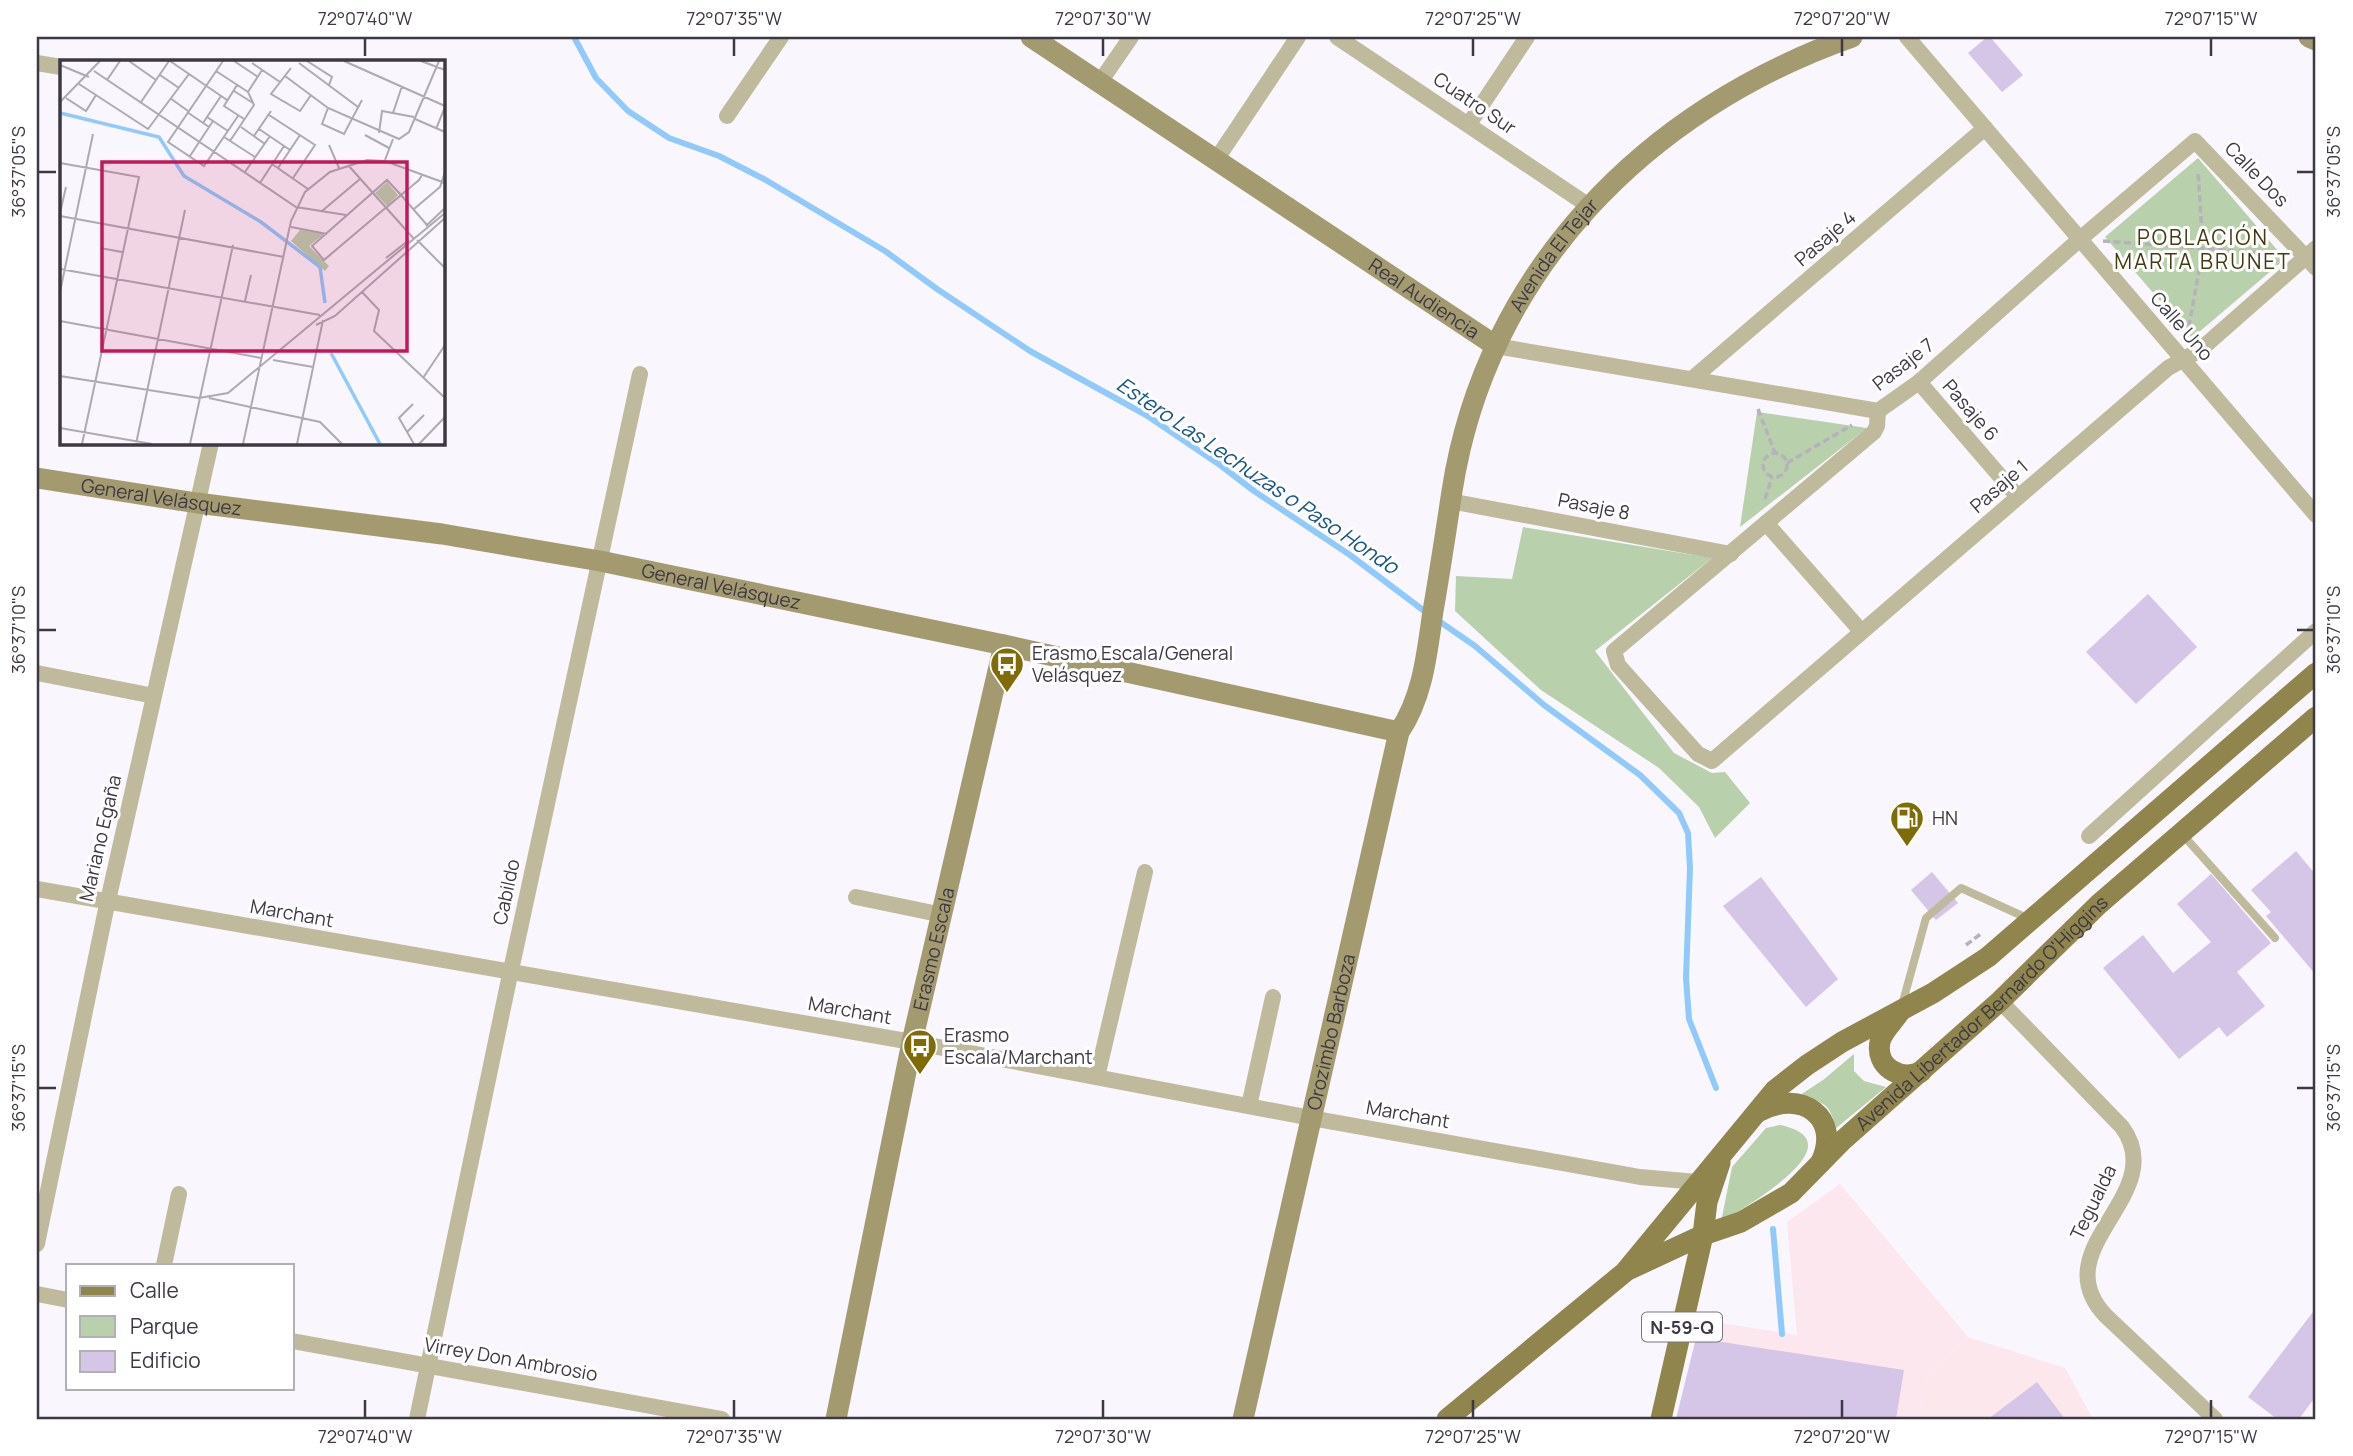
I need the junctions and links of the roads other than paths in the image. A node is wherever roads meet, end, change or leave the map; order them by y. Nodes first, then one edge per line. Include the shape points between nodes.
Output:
1 (782, 37) edge
2 (1031, 37) edge
3 (1131, 37) edge
4 (1298, 37) edge
5 (1337, 37) edge
6 (1527, 37) edge
7 (1852, 37) edge
8 (1907, 37) edge
9 (2309, 37) edge
10 (2316, 40) edge
11 (1358, 42) edge
12 (1823, 42) edge
13 (37, 63) edge
14 (60, 66) edge
15 (1100, 82) junction
16 (727, 116) dead end
17 (1469, 124) junction
18 (1985, 128) junction
19 (2195, 141) joint
20 (1216, 160) junction
21 (1589, 206) junction
22 (2080, 239) junction
23 (2313, 257) edge
24 (1496, 346) junction
25 (2183, 359) junction
26 (640, 374) dead end
27 (1692, 379) junction
28 (1919, 382) junction
29 (1878, 419) junction
30 (211, 444) edge
31 (37, 478) edge
32 (2018, 497) junction
33 (1450, 501) junction
34 (197, 503) junction
35 (2316, 515) edge
36 (1766, 523) junction
37 (1731, 554) junction
38 (600, 561) junction
39 (1861, 631) junction
40 (2316, 631) edge
41 (1004, 645) junction
42 (1428, 648) joint
43 (37, 673) edge
44 (2316, 673) edge
45 (154, 696) junction
46 (2316, 717) edge
47 (1399, 732) junction
48 (1712, 761) joint
49 (2116, 813) junction
50 (2181, 833) junction
51 (2128, 834) junction
52 (2089, 836) dead end
53 (1146, 872) dead end
54 (37, 889) edge
55 (856, 897) dead end
56 (107, 902) junction
57 (943, 915) junction
58 (2031, 920) junction
59 (2275, 938) dead end
60 (510, 972) junction
61 (1273, 997) dead end
62 (2000, 1002) junction
63 (1901, 1011) junction
64 (912, 1042) junction
65 (1921, 1072) junction
66 (1097, 1077) junction
67 (1249, 1106) junction
68 (1756, 1113) junction
69 (1311, 1118) junction
70 (1730, 1146) junction
71 (1821, 1162) junction
72 (1697, 1182) junction
73 (179, 1194) dead end
74 (1703, 1235) junction
75 (37, 1244) edge
76 (164, 1264) edge
77 (1625, 1272) junction
78 (37, 1294) edge
79 (66, 1300) edge
80 (294, 1341) edge
81 (428, 1366) junction
82 (417, 1419) edge
83 (722, 1419) edge
84 (836, 1419) edge
85 (1243, 1419) edge
86 (1447, 1419) edge
87 (1661, 1419) edge
88 (2215, 1419) edge

1 - 16 street
2 - 15 street, Real Audiencia
3 - 15 street
4 - 20 street
5 - 11 street, Cuatro Sur
6 - 17 street
7 - 12 street, Avenida El Tejar
8 - 18 street, Calle Uno
9 - 10 street
11 - 17 street, Cuatro Sur
12 - 21 street, Avenida El Tejar via 1694,114 1639,157
13 - 14 street
15 - 20 street, Real Audiencia
17 - 21 street, Cuatro Sur
18 - 22 street, Calle Uno
18 - 27 street, Pasaje 4
19 - 22 street, Pasaje 7
19 - 23 street, Calle Dos
20 - 24 street, Real Audiencia
21 - 24 street, Avenida El Tejar via 1543,265
22 - 25 street, Calle Uno
22 - 28 street, Pasaje 7
23 - 25 street, Pasaje 1
24 - 27 street, Real Audiencia
24 - 33 street, Avenida El Tejar via 1457,456
25 - 32 street, Pasaje 1
25 - 35 street, Calle Uno
26 - 38 street, Cabildo
27 - 29 street, Real Audiencia
28 - 29 street, Pasaje 7
28 - 32 street, Pasaje 6
29 - 36 street, Pasaje 7
30 - 34 street, Mariano Egaña
31 - 34 street, General Velásquez
32 - 39 street, Pasaje 1
33 - 37 street, Pasaje 8
33 - 42 street, Avenida El Tejar
34 - 38 street, General Velásquez via 442,534
34 - 45 street, Mariano Egaña
36 - 37 street, Pasaje 7
36 - 39 street
37 - 48 street, Pasaje 7 via 1614,651 1618,665 1698,754
38 - 41 street, General Velásquez
38 - 60 street, Cabildo
39 - 48 street, Pasaje 1
40 - 49 street
41 - 47 street, General Velásquez
41 - 57 street, Erasmo Escala
42 - 47 street, Orozimbo Barboza via 1419,693
43 - 45 street
44 - 51 main road, Avenida Libertador Bernardo O'Higgins
45 - 56 street, Mariano Egaña
46 - 50 main road, Avenida Libertador Bernardo O'Higgins
47 - 69 street, Orozimbo Barboza
49 - 51 street
49 - 52 street
50 - 59 lane
50 - 62 main road, Avenida Libertador Bernardo O'Higgins via 2092,911
51 - 58 main road, Avenida Libertador Bernardo O'Higgins
53 - 66 street
54 - 56 street, Marchant
55 - 57 street
56 - 60 street, Marchant
56 - 75 street, Mariano Egaña
57 - 64 street, Erasmo Escala
58 - 63 main road, Avenida Libertador Bernardo O'Higgins via 1965,973
58 - 63 lane via 1961,888 1926,918
60 - 64 street, Marchant
60 - 81 street, Cabildo
61 - 67 street
62 - 65 main road, Avenida Libertador Bernardo O'Higgins
62 - 88 street, Tegualda via 2122,1127 2131,1143 2135,1163 2130,1183 2090,1256 2087,1278 2092,1299
63 - 65 main road via 1882,1036 1882,1060 1899,1075
63 - 68 main road, Avenida Libertador Bernardo O'Higgins via 1807,1065 1775,1090
64 - 66 street, Marchant
64 - 84 street, Erasmo Escala
65 - 71 main road, Avenida Libertador Bernardo O'Higgins
66 - 67 street, Marchant
67 - 69 street, Marchant
68 - 70 main road, Avenida Libertador Bernardo O'Higgins
68 - 71 main road via 1779,1102 1808,1108 1821,1121 1827,1137
69 - 72 street, Marchant via 1640,1177
69 - 85 street, Orozimbo Barboza
70 - 72 main road, Avenida Libertador Bernardo O'Higgins
70 - 74 main road via 1713,1182
71 - 74 main road, Avenida Libertador Bernardo O'Higgins via 1791,1193 1741,1222
72 - 77 main road, Avenida Libertador Bernardo O'Higgins
73 - 76 street
74 - 77 main road, Avenida Libertador Bernardo O'Higgins
74 - 87 main road, N-59-Q
77 - 86 main road, Avenida Libertador Bernardo O'Higgins
78 - 79 street
80 - 81 street, Virrey Don Ambrosio
81 - 82 street, Cabildo
81 - 83 street, Virrey Don Ambrosio

